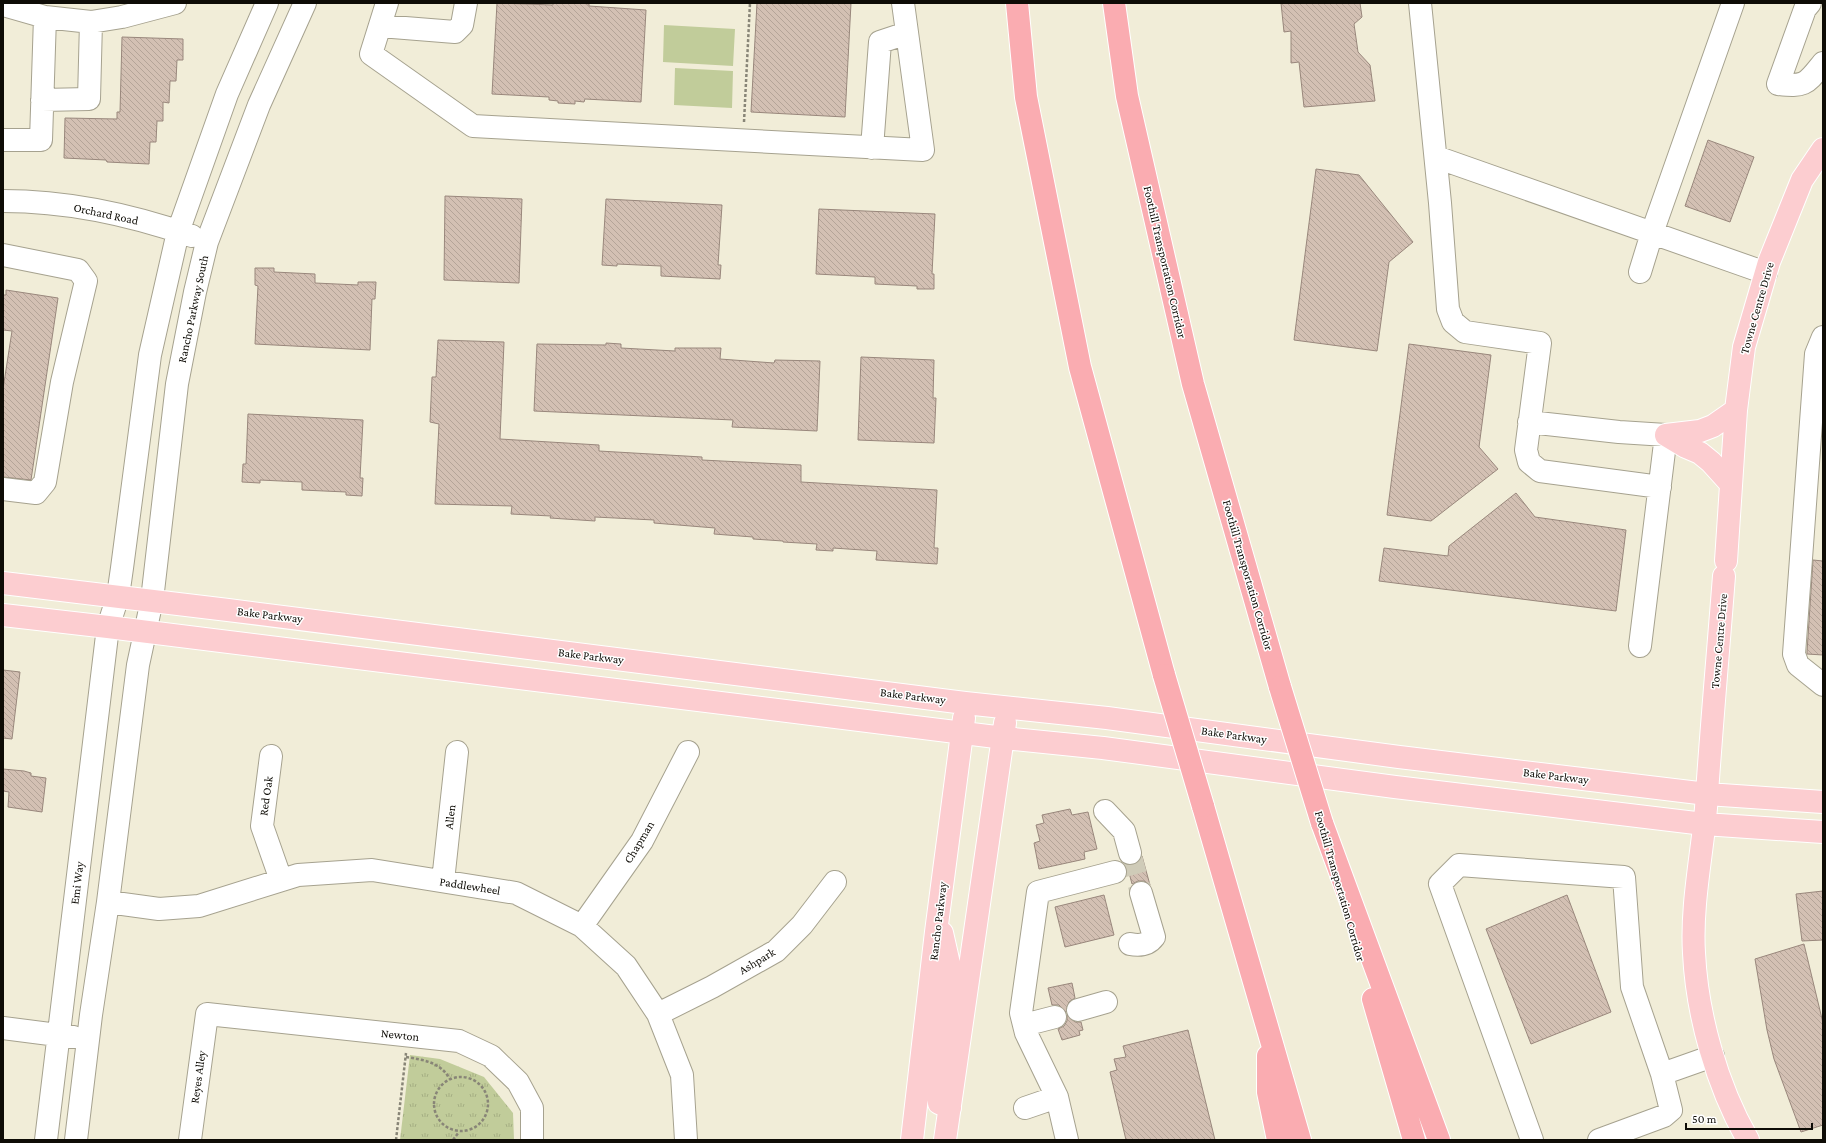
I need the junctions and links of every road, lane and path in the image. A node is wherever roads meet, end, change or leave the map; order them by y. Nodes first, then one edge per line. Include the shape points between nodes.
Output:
1 (175, 3) edge
2 (266, 3) edge
3 (305, 3) edge
4 (387, 3) edge
5 (466, 3) edge
6 (750, 3) edge
7 (903, 3) edge
8 (1013, 3) edge
9 (1017, 3) edge
10 (1114, 3) edge
11 (1122, 3) edge
12 (1420, 3) edge
13 (1733, 3) edge
14 (1810, 3) edge
15 (3, 5) edge
16 (45, 17) junction
17 (91, 22) junction
18 (380, 26) junction
19 (907, 34) junction
20 (1823, 63) edge
21 (228, 94) junction
22 (1127, 96) junction
23 (1026, 97) junction
24 (42, 100) junction
25 (259, 106) junction
26 (3, 140) edge
27 (743, 141) junction
28 (872, 148) junction
29 (1823, 149) edge
30 (1436, 157) junction
31 (3, 201) edge
32 (178, 232) junction
33 (1652, 233) junction
34 (207, 242) junction
35 (3, 255) edge
36 (1640, 272) dead end
37 (1766, 273) junction
38 (1823, 337) edge
39 (1736, 410) junction
40 (1529, 422) junction
41 (1666, 435) junction
42 (1730, 483) junction
43 (1660, 487) junction
44 (3, 489) edge
45 (3, 583) edge
46 (118, 596) junction
47 (152, 600) junction
48 (3, 615) edge
49 (108, 627) junction
50 (146, 632) junction
51 (1640, 646) dead end
52 (1823, 685) edge
53 (965, 703) junction
54 (1006, 708) junction
55 (962, 733) junction
56 (1004, 738) junction
57 (457, 752) dead end
58 (688, 752) dead end
59 (271, 756) dead end
60 (1707, 794) junction
61 (1823, 802) edge
62 (1105, 811) dead end
63 (1322, 823) junction
64 (1704, 824) junction
65 (1823, 832) edge
66 (1130, 853) tunnel mouth
67 (1115, 872) dead end
68 (281, 880) junction
69 (443, 881) junction
70 (836, 882) dead end
71 (1141, 893) tunnel mouth
72 (108, 902) junction
73 (938, 916) junction
74 (582, 926) junction
75 (1130, 944) dead end
76 (1106, 1002) dead end
77 (1078, 1010) dead end
78 (207, 1014) joint
79 (658, 1014) junction
80 (1055, 1017) dead end
81 (1024, 1026) junction
82 (1267, 1026) junction
83 (3, 1028) edge
84 (59, 1036) junction
85 (408, 1036) junction
86 (88, 1039) junction
87 (1713, 1056) junction
88 (406, 1058) junction
89 (1662, 1074) junction
90 (450, 1079) junction
91 (1057, 1097) junction
92 (950, 1108) junction
93 (1025, 1108) dead end
94 (460, 1132) junction
95 (46, 1140) edge
96 (76, 1140) edge
97 (190, 1140) edge
98 (396, 1140) edge
99 (453, 1140) edge
100 (532, 1140) edge
101 (686, 1140) edge
102 (912, 1140) edge
103 (945, 1140) edge
104 (1067, 1140) edge
105 (1278, 1140) edge
106 (1300, 1140) edge
107 (1414, 1140) edge
108 (1440, 1140) edge
109 (1532, 1140) edge
110 (1599, 1140) edge
111 (1748, 1140) edge

1 - 17 street
2 - 21 street
3 - 25 street, Rancho Parkway South
4 - 18 street
5 - 18 street via 462,25 455,32
6 - 27 path
7 - 19 street
8 - 23 highway
9 - 23 highway
10 - 22 highway, Foothill Transportation Corridor
11 - 22 highway
12 - 30 street
13 - 33 street
14 - 20 street via 1805,9 1778,84 1797,86 1809,80
15 - 16 street
16 - 17 street
16 - 24 street
17 - 24 street via 89,99
18 - 27 street via 371,54 473,126
19 - 28 street via 880,42
19 - 28 street via 923,150
21 - 25 street
21 - 32 street
22 - 63 highway, Foothill Transportation Corridor, bridge via 1193,384
23 - 82 highway, bridge via 1080,366 1164,675
24 - 26 street via 41,140
25 - 34 street, Rancho Parkway South
27 - 28 street
29 - 37 main road, Towne Centre Drive via 1802,180
30 - 33 street
30 - 40 street via 1448,309 1453,322 1465,332 1540,343
31 - 32 street, Orchard Road via 57,204 116,215
32 - 34 street, Orchard Road
32 - 46 street via 150,355
33 - 36 street
33 - 37 street
34 - 47 street, Rancho Parkway South via 177,384
35 - 44 street via 78,270 86,281 62,382 45,482 36,493
37 - 39 main road, Towne Centre Drive via 1744,347
38 - 52 street via 1816,354 1794,654 1798,665
39 - 41 main road via 1713,426 1700,431
39 - 42 main road, Towne Centre Drive
40 - 41 street
40 - 43 street via 1526,450 1529,462 1540,471
41 - 42 main road via 1700,453
41 - 43 street
42 - 60 main road, Towne Centre Drive
43 - 51 street
45 - 46 main road, Bake Parkway
46 - 47 main road, Bake Parkway
46 - 49 street
47 - 50 street, Rancho Parkway South
47 - 53 main road, Bake Parkway
48 - 49 main road
49 - 50 main road
49 - 84 street, Emi Way
50 - 55 main road
50 - 72 street via 130,718
53 - 54 main road, Bake Parkway
53 - 55 main road, Rancho Parkway
54 - 56 main road
54 - 60 main road, Bake Parkway via 1107,718
55 - 56 main road
55 - 73 main road, Rancho Parkway
56 - 64 main road via 1103,748 1395,787
56 - 92 main road
57 - 69 street, Allen
58 - 74 street, Chapman via 642,841
59 - 68 street, Red Oak via 262,826
60 - 61 main road, Bake Parkway
60 - 64 main road, Towne Centre Drive
62 - 66 street via 1124,831
63 - 107 highway, Foothill Transportation Corridor
63 - 108 highway
64 - 65 main road
64 - 87 main road, Towne Centre Drive via 1694,952 1700,1003
67 - 81 street via 1038,892 1021,1013
68 - 69 street, Paddlewheel via 298,875 372,870
68 - 72 street, Paddlewheel via 199,906 159,909
69 - 74 street, Paddlewheel via 516,893
70 - 79 street, Ashpark via 802,925 776,951 712,988
71 - 75 street via 1154,937 1151,942 1145,944
72 - 86 street
73 - 92 main road via 951,973 937,1084 939,1103
73 - 102 main road, Rancho Parkway
74 - 79 street, Paddlewheel via 626,966
76 - 77 street
78 - 85 street, Newton
78 - 97 street, Reyes Alley
79 - 101 street, Paddlewheel via 682,1075
80 - 81 street
81 - 91 street
82 - 105 highway via 1268,1092
82 - 106 highway
83 - 84 street
84 - 86 street
84 - 95 street, Emi Way
85 - 88 path
85 - 100 street, Newton via 459,1041 491,1056 518,1082 532,1108
86 - 96 street
87 - 89 street
87 - 111 main road, Towne Centre Drive via 1740,1127
88 - 90 path via 429,1061 447,1072
88 - 98 path
89 - 109 street via 1632,986 1624,877 1459,865 1440,884
89 - 110 street via 1671,1110 1664,1116
90 - 94 path via 437,1091 433,1108 441,1123 448,1129
90 - 94 path via 469,1078 484,1089 488,1098 486,1116 480,1124 473,1129
91 - 93 street
91 - 104 street
92 - 103 main road
94 - 99 path

